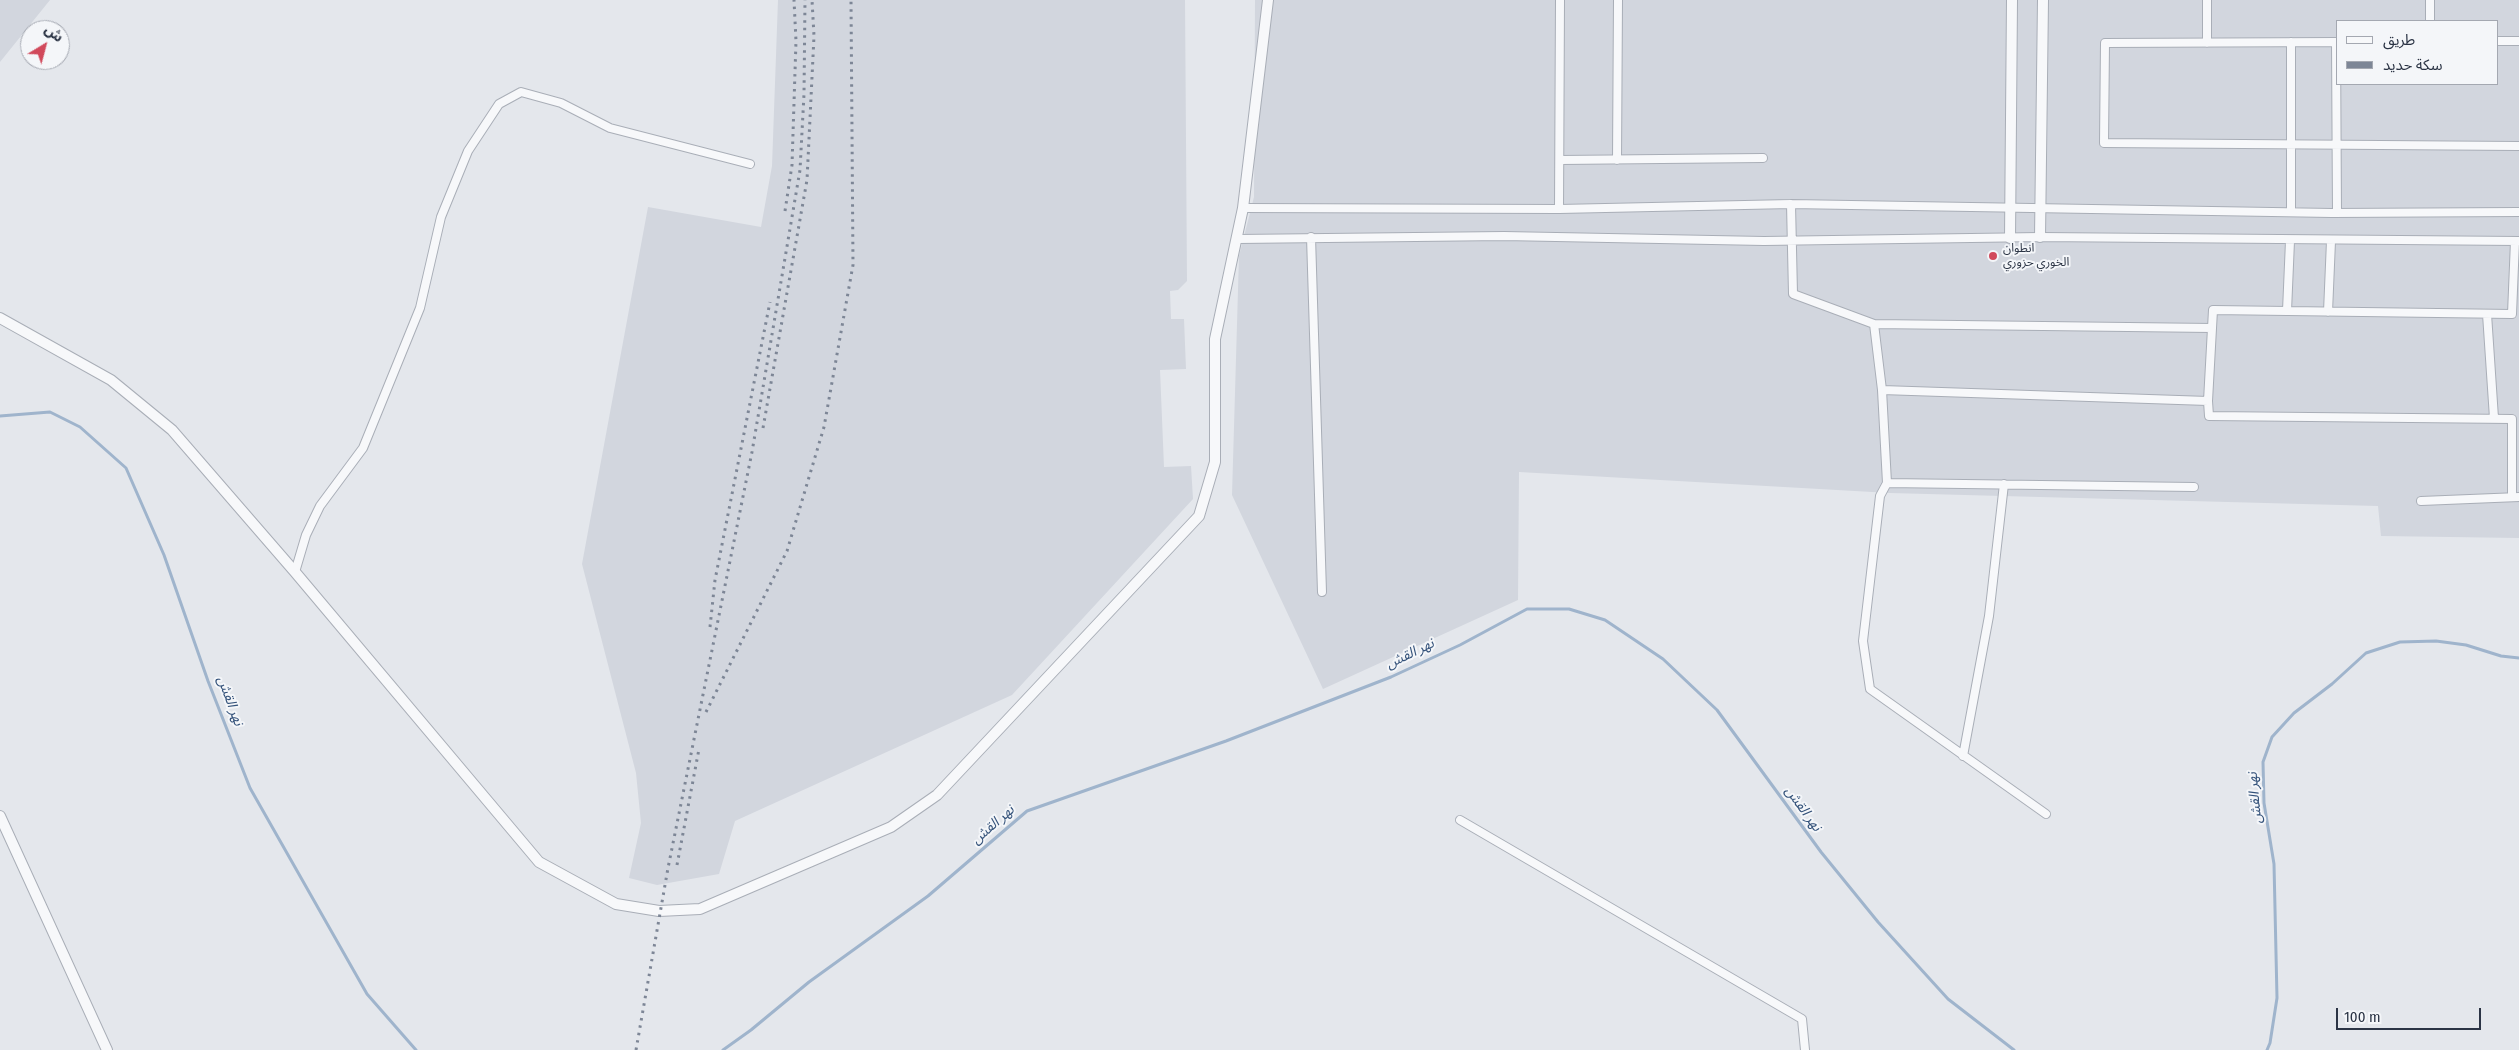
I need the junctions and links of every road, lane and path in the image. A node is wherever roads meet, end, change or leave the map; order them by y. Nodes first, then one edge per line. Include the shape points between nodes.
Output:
1 (1268, 0) edge
2 (1560, 0) edge
3 (1618, 0) edge
4 (2012, 0) edge
5 (2042, 0) edge
6 (2207, 0) edge
7 (2430, 0) edge
8 (2430, 20) edge
9 (2499, 41) edge
10 (2519, 41) edge
11 (2291, 42) junction
12 (2336, 42) edge
13 (2207, 43) junction
14 (2337, 85) edge
15 (2290, 144) junction
16 (2336, 145) junction
17 (2519, 146) edge
18 (1762, 158) dead end
19 (1560, 160) junction
20 (1617, 160) junction
21 (750, 164) dead end
22 (1791, 204) junction
23 (1243, 208) junction
24 (2040, 208) junction
25 (1559, 209) junction
26 (2009, 209) junction
27 (2291, 212) junction
28 (2519, 212) edge
29 (2337, 213) junction
30 (1311, 237) junction
31 (2040, 237) junction
32 (2010, 238) junction
33 (1238, 240) junction
34 (2331, 240) junction
35 (1792, 241) junction
36 (2290, 241) junction
37 (2517, 241) edge
38 (2288, 311) junction
39 (2328, 312) junction
40 (2487, 314) junction
41 (0, 318) edge
42 (1874, 324) junction
43 (2212, 328) junction
44 (1882, 390) junction
45 (2208, 401) junction
46 (2494, 418) junction
47 (1887, 483) junction
48 (2004, 484) junction
49 (2194, 486) dead end
50 (2515, 497) edge
51 (2421, 501) dead end
52 (296, 572) junction
53 (1322, 592) dead end
54 (1963, 756) junction
55 (2046, 814) dead end
56 (0, 816) edge
57 (1460, 820) dead end
58 (107, 1050) edge
59 (1805, 1050) edge

1 - 23 street
2 - 19 street
3 - 20 street
4 - 26 street
5 - 24 street
6 - 13 street
7 - 8 street
9 - 10 street
11 - 12 street
11 - 13 street
11 - 15 street
13 - 15 street via 2105,43 2104,143
14 - 16 street
15 - 16 street
15 - 27 street
16 - 17 street
16 - 29 street
18 - 20 street
19 - 20 street
19 - 25 street
21 - 52 street via 610,128 561,104 521,92 500,104 468,151 441,217 420,308 363,448 320,506 306,535
22 - 25 street
22 - 26 street
22 - 35 street
23 - 25 street
23 - 33 street
24 - 26 street
24 - 27 street
24 - 31 street
26 - 32 street
27 - 29 street
28 - 29 street
30 - 33 street
30 - 35 street via 1504,236
30 - 53 street
31 - 32 street
31 - 36 street
32 - 35 street
33 - 52 street via 1215,339 1214,462 1199,516 937,795 891,827 700,909 659,911 616,904 539,862
34 - 36 street
34 - 37 street
34 - 39 street
35 - 42 street via 1793,294
36 - 38 street
37 - 40 street via 2512,314
38 - 39 street
38 - 43 street via 2213,310
39 - 40 street
40 - 46 street
41 - 52 street via 111,380 172,430
42 - 43 street
42 - 44 street
43 - 45 street
44 - 45 street
44 - 47 street
45 - 46 street via 2208,416
46 - 50 street via 2512,419
47 - 48 street
47 - 54 street via 1880,496 1863,641 1870,689
48 - 49 street
48 - 54 street via 1989,616
50 - 51 street
54 - 55 street
56 - 58 street
57 - 59 street via 1802,1019

